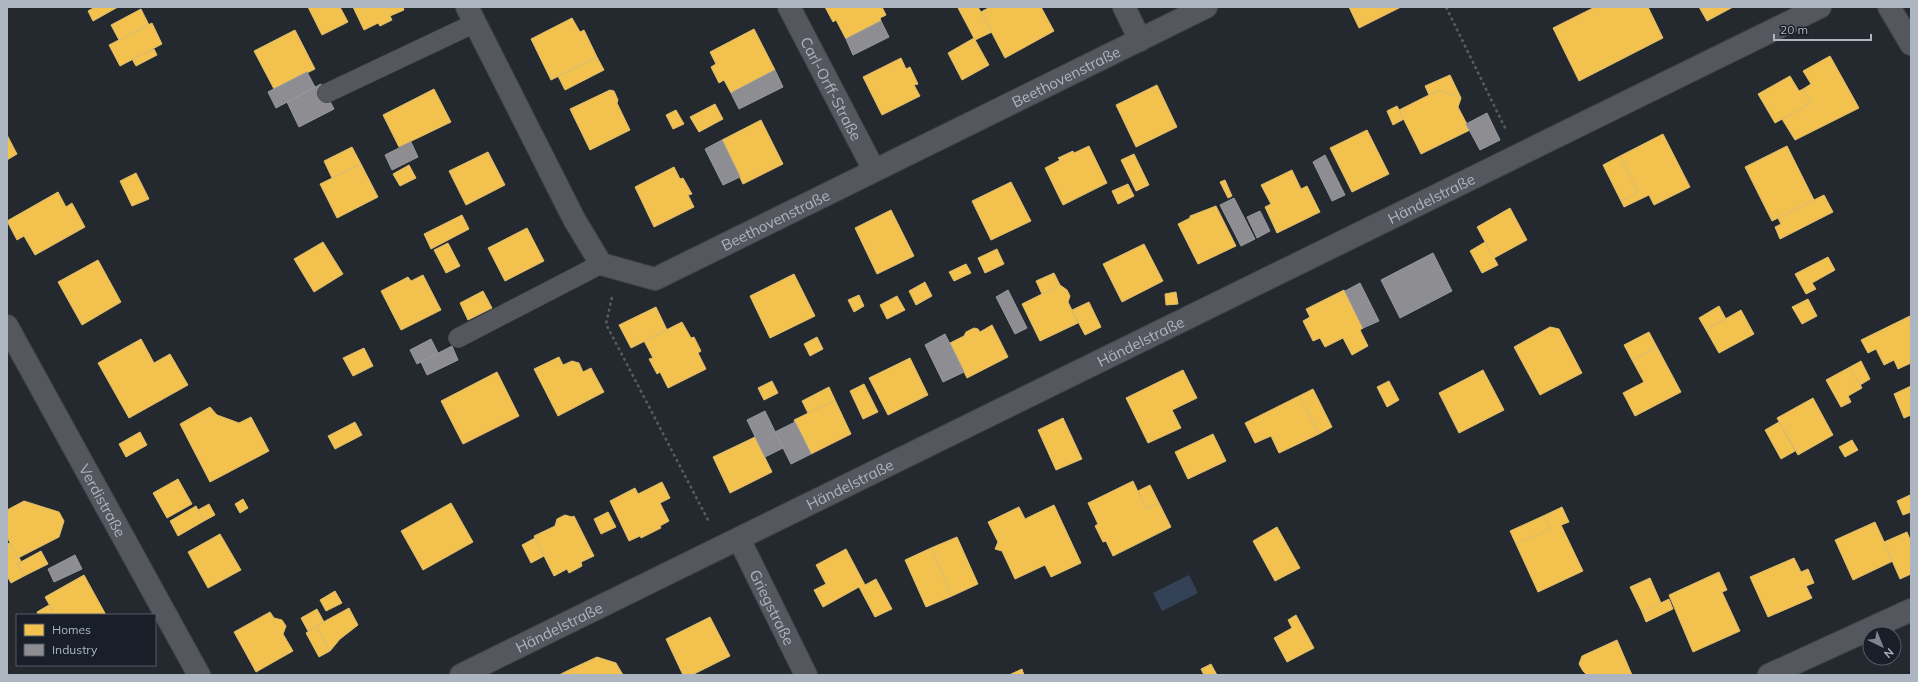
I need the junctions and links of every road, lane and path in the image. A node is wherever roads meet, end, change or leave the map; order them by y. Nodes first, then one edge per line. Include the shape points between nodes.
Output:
1 (789, 7) edge
2 (1124, 7) edge
3 (1206, 7) edge
4 (1446, 7) edge
5 (1820, 7) edge
6 (1890, 7) edge
7 (471, 15) edge
8 (1140, 40) junction
9 (1911, 44) edge
10 (327, 93) dead end
11 (1519, 156) junction
12 (874, 170) junction
13 (601, 264) junction
14 (7, 326) edge
15 (458, 338) dead end
16 (730, 544) junction
17 (1911, 610) edge
18 (199, 675) edge
19 (461, 675) edge
20 (806, 675) edge
21 (1768, 675) edge

1 - 12 street, Carl-Orff-Straße
2 - 8 street
3 - 8 street, Beethovenstraße
4 - 11 path
5 - 11 street, Händelstraße
6 - 9 street
7 - 10 lane
7 - 13 street via 574,218
8 - 12 street, Beethovenstraße
11 - 16 street, Händelstraße
12 - 13 street, Beethovenstraße via 655,279
13 - 15 lane
13 - 16 path via 613,296 606,324
14 - 18 street, Verdistraße
16 - 19 street, Händelstraße
16 - 20 street, Griegstraße
17 - 21 street

